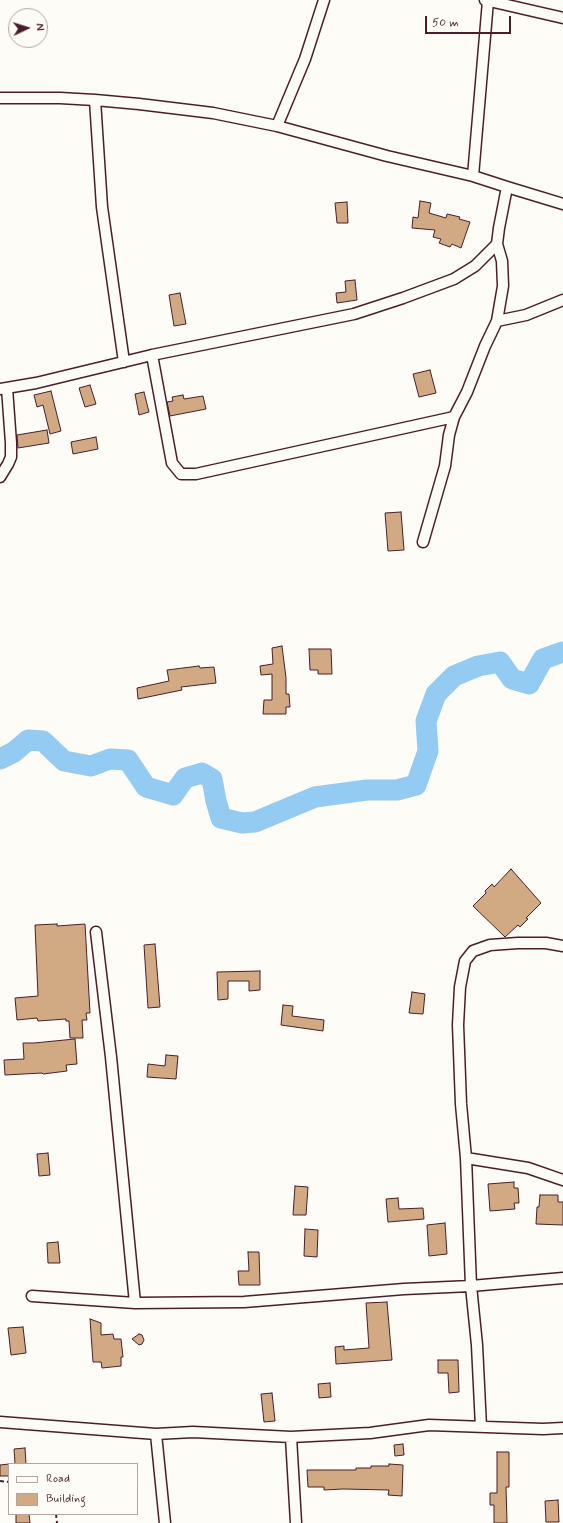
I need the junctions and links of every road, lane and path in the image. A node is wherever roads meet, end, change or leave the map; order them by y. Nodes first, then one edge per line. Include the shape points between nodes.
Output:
1 (324, 0) edge
2 (486, 0) edge
3 (563, 18) edge
4 (0, 98) edge
5 (94, 100) junction
6 (277, 126) junction
7 (473, 176) junction
8 (507, 187) junction
9 (563, 204) edge
10 (497, 244) junction
11 (563, 300) edge
12 (498, 321) junction
13 (152, 355) junction
14 (124, 362) junction
15 (4, 388) edge
16 (454, 417) junction
17 (0, 477) edge
18 (423, 542) dead end
19 (96, 932) dead end
20 (563, 946) edge
21 (466, 1158) junction
22 (563, 1180) edge
23 (563, 1278) edge
24 (471, 1286) junction
25 (32, 1296) dead end
26 (135, 1303) junction
27 (0, 1422) edge
28 (480, 1427) junction
29 (563, 1428) edge
30 (156, 1434) junction
31 (291, 1437) junction
32 (164, 1522) edge
33 (296, 1523) edge

1 - 6 street via 305,59
2 - 3 street
2 - 7 street
4 - 5 street
5 - 6 street via 213,113
5 - 14 street via 102,207
6 - 7 street
7 - 8 street
8 - 9 street
8 - 10 street
10 - 12 street via 502,261 503,286
10 - 13 street via 475,266 454,279 396,301 354,314
11 - 12 street via 526,315
12 - 16 street
13 - 14 street
13 - 16 street via 172,463 181,474 196,474
14 - 15 street
15 - 17 street via 11,456
16 - 18 street via 444,466
19 - 26 street
20 - 21 street via 546,943 490,945 473,950 464,961 458,1025
21 - 22 street via 528,1168
21 - 24 street
23 - 24 street
24 - 26 street via 404,1288 244,1302
24 - 28 street via 477,1344
25 - 26 street
27 - 30 street
28 - 29 street
28 - 31 street via 429,1425 370,1433
30 - 31 street via 193,1432
30 - 32 street
31 - 33 street

